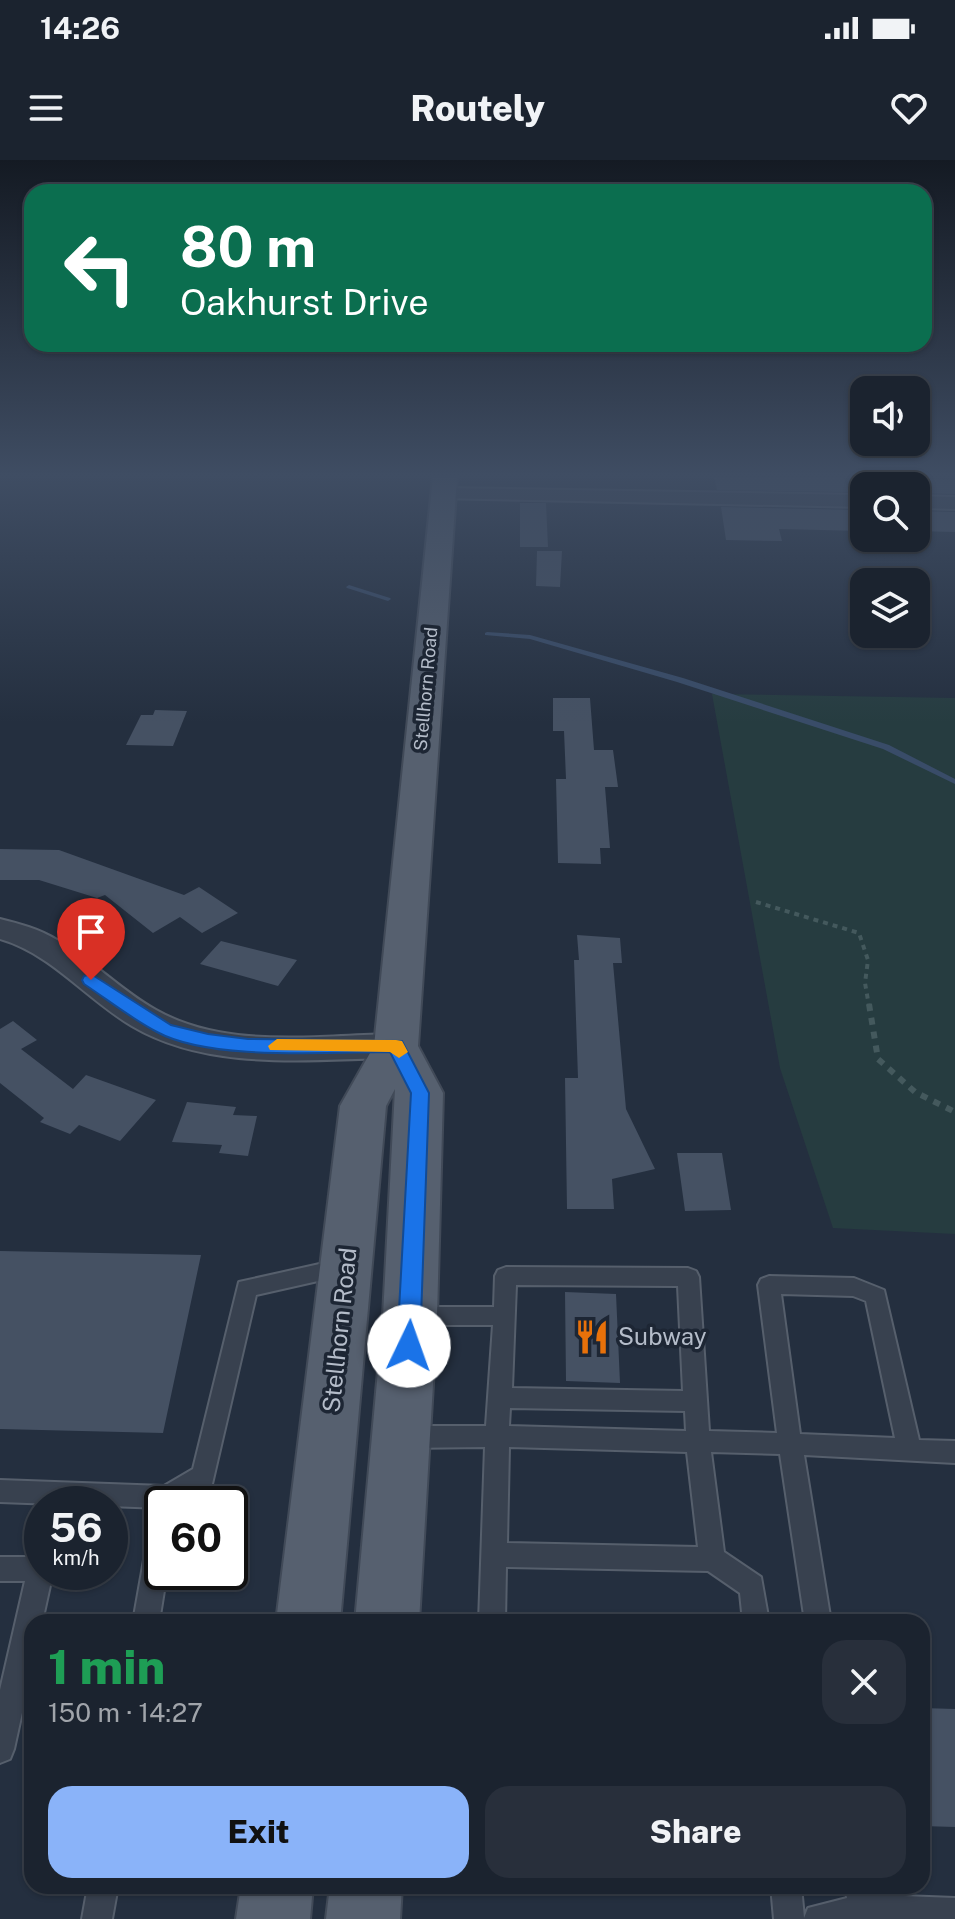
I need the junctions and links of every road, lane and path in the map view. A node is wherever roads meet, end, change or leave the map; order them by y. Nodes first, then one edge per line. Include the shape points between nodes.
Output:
1 (438, 559) edge
2 (756, 902) dead end
3 (0, 929) edge
4 (396, 1046) junction
5 (955, 1112) edge
6 (345, 1268) junction
7 (410, 1316) junction
8 (505, 1316) junction
9 (500, 1398) junction
10 (695, 1401) junction
11 (497, 1436) junction
12 (403, 1437) junction
13 (698, 1441) junction
14 (790, 1444) junction
15 (909, 1450) junction
16 (955, 1452) edge
17 (188, 1486) edge
18 (0, 1491) edge
19 (144, 1500) edge
20 (493, 1555) junction
21 (712, 1559) junction
22 (0, 1569) edge
23 (151, 1590) edge
24 (31, 1614) edge
25 (147, 1614) edge
26 (309, 1614) edge
27 (388, 1614) edge
28 (492, 1614) edge
29 (755, 1614) edge
30 (817, 1614) edge
31 (24, 1644) edge
32 (0, 1749) edge
33 (102, 1894) edge
34 (276, 1894) edge
35 (365, 1894) edge
36 (787, 1894) edge
37 (862, 1898) edge
38 (955, 1913) edge
39 (97, 1919) edge
40 (273, 1919) edge
41 (363, 1919) edge
42 (789, 1919) edge
43 (819, 1919) edge

1 - 4 main road, Stellhorn Road
2 - 5 path via 859,933 868,960 865,983 878,1059 915,1092
3 - 4 street via 41,945 165,1029 248,1046
4 - 6 main road, Stellhorn Road via 363,1106
4 - 7 main road via 420,1093
6 - 17 lane via 247,1288 203,1476
6 - 26 main road, Stellhorn Road
7 - 8 lane
7 - 12 main road
8 - 9 lane
8 - 10 lane via 506,1276 688,1277
9 - 10 lane
9 - 11 lane
10 - 13 lane
11 - 12 lane
11 - 13 lane
11 - 20 lane
12 - 27 main road
13 - 14 lane
13 - 21 lane
14 - 15 lane
14 - 15 lane via 769,1285 854,1287 876,1296
14 - 30 lane
15 - 16 lane
18 - 19 lane
20 - 21 lane
20 - 28 lane
21 - 29 lane via 752,1586
22 - 24 lane via 41,1569
23 - 25 lane
31 - 32 lane
33 - 39 lane
34 - 40 main road
35 - 41 main road
36 - 42 lane
37 - 38 lane
37 - 43 lane

